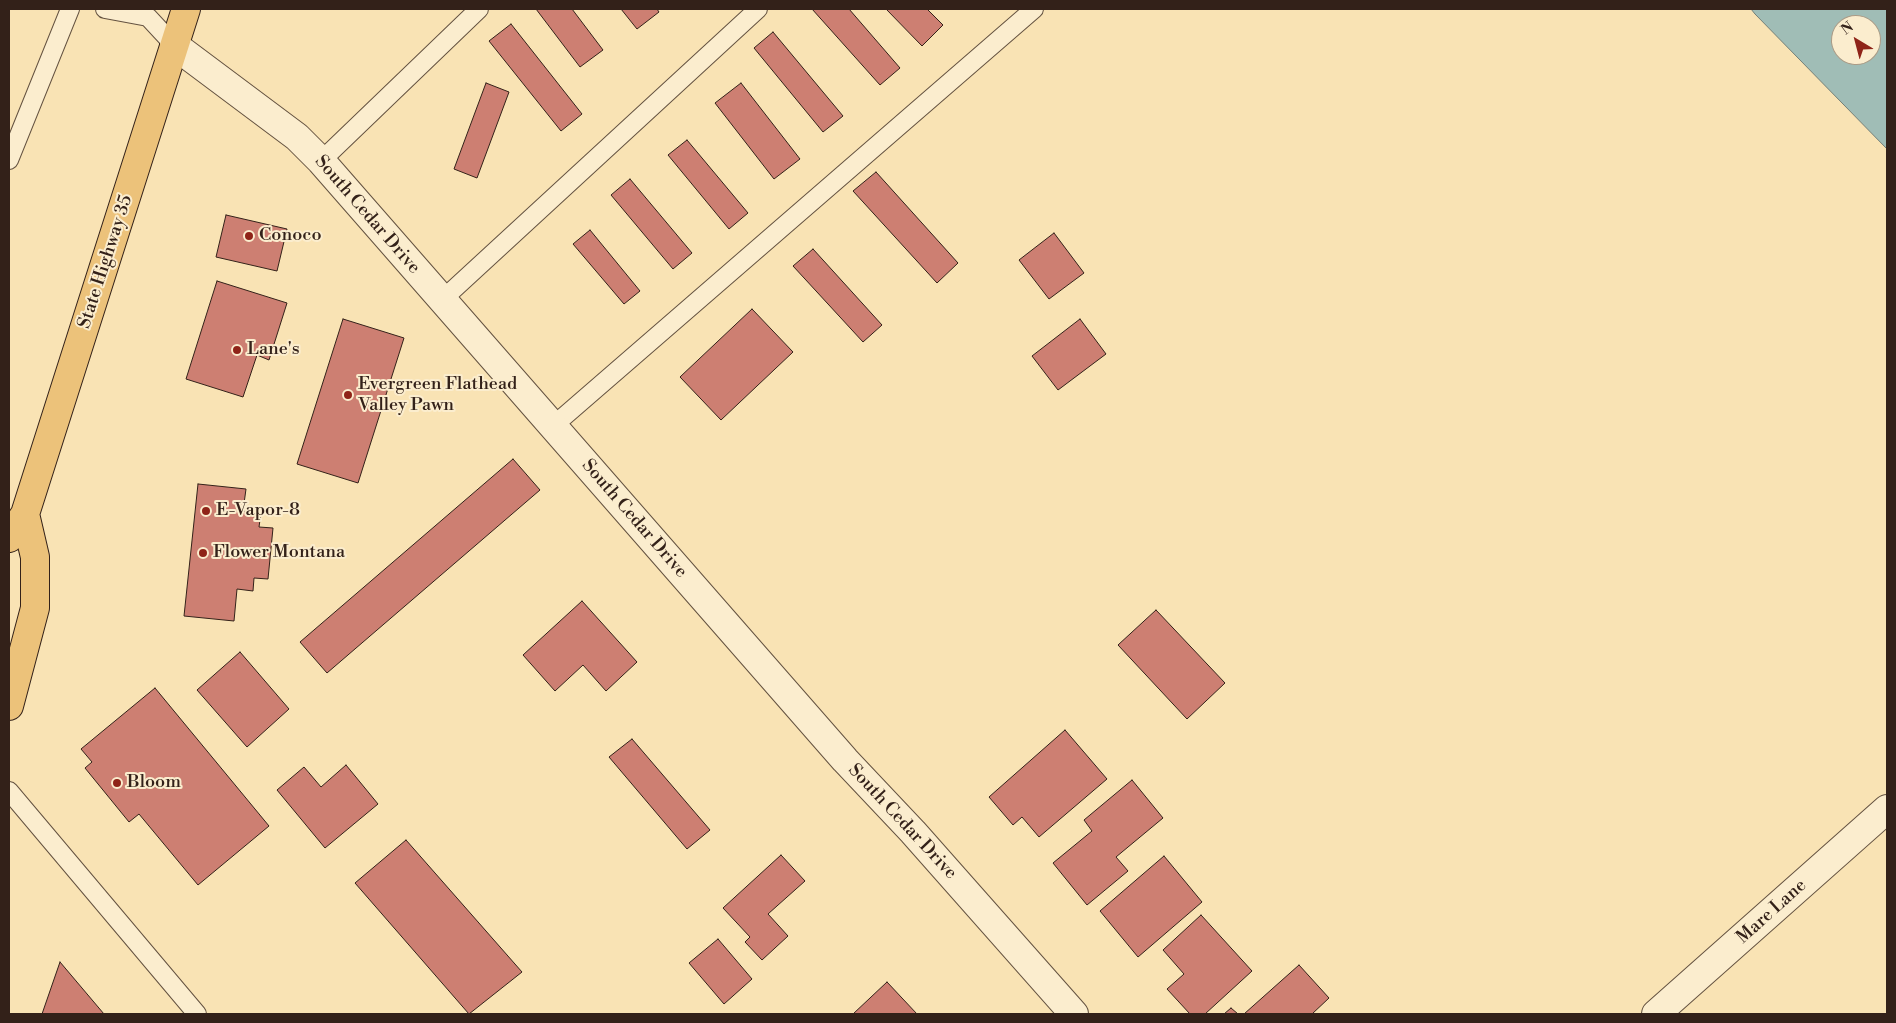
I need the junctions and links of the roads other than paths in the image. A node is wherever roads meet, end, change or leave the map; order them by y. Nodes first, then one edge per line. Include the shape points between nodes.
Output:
1 (70, 9) edge
2 (106, 9) edge
3 (186, 9) edge
4 (479, 9) edge
5 (758, 9) edge
6 (1034, 9) edge
7 (174, 45) junction
8 (9, 160) edge
9 (320, 161) junction
10 (442, 300) junction
11 (553, 426) junction
12 (17, 512) edge
13 (9, 538) edge
14 (9, 706) edge
15 (9, 792) edge
16 (1887, 809) edge
17 (197, 1014) edge
18 (1074, 1014) edge
19 (1656, 1014) edge

1 - 8 lane
2 - 7 lane via 148,17
3 - 7 main road, State Highway 35
4 - 9 lane
5 - 10 lane
6 - 11 lane
7 - 9 street, South Cedar Drive via 297,137
7 - 12 main road, State Highway 35
9 - 10 street, South Cedar Drive
10 - 11 street, South Cedar Drive
11 - 18 street, South Cedar Drive via 845,760
12 - 13 main road, State Highway 35
12 - 14 main road via 35,557 36,608
15 - 17 lane
16 - 19 street, Mare Lane

